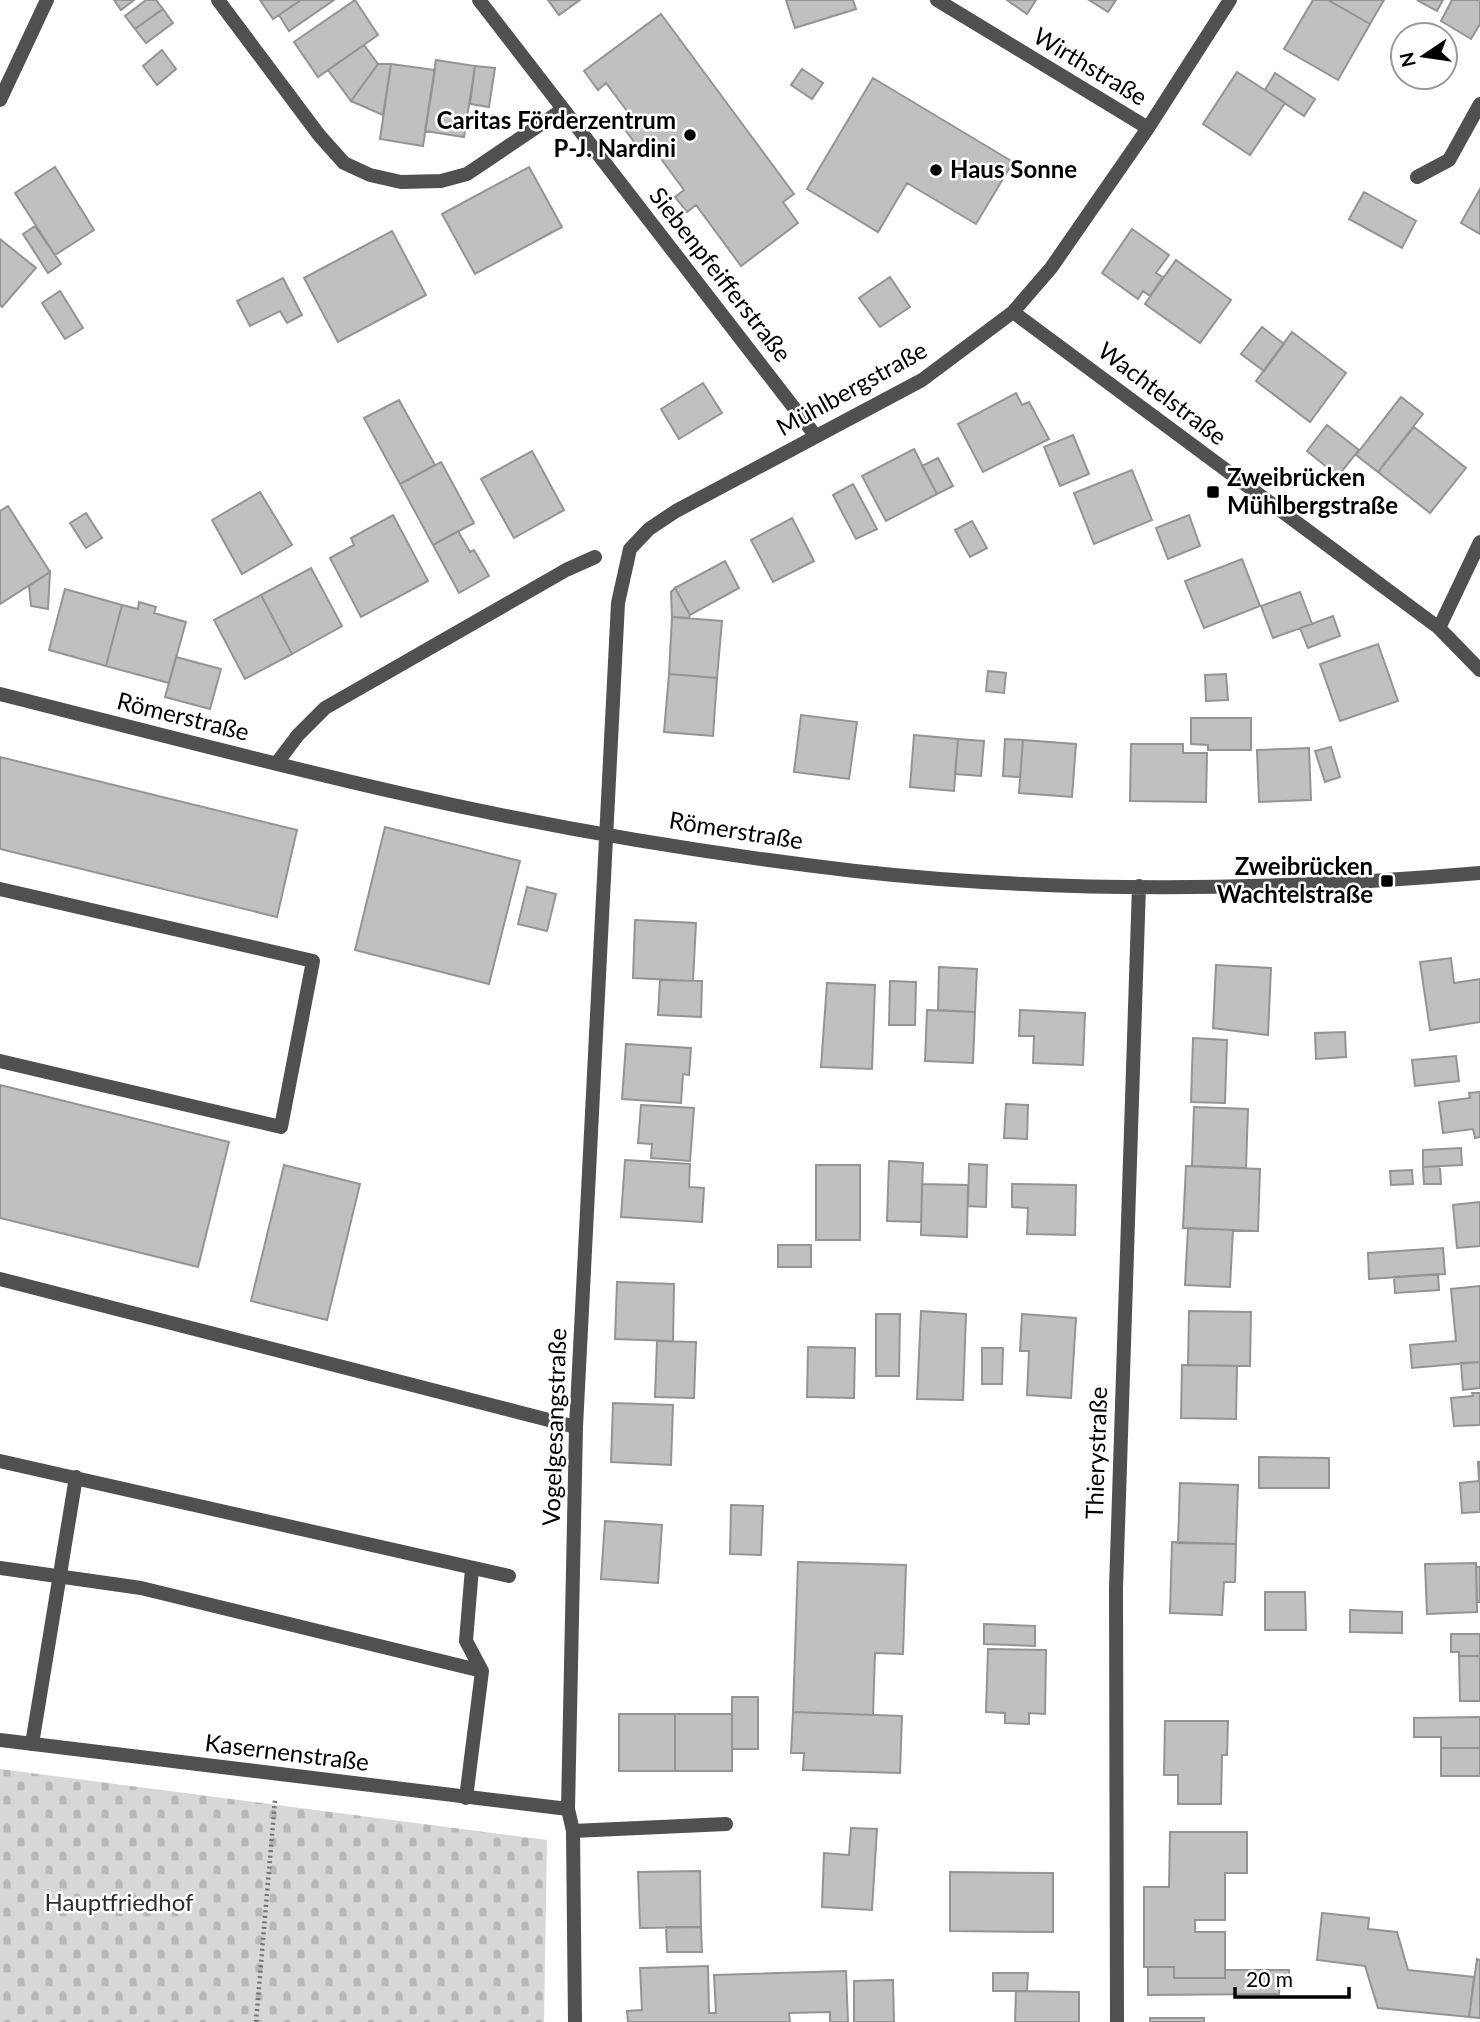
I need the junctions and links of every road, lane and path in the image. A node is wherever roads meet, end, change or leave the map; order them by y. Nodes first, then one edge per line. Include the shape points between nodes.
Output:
1 (47, 0) edge
2 (218, 0) edge
3 (479, 0) edge
4 (937, 0) edge
5 (1230, 0) edge
6 (0, 100) edge
7 (1480, 104) edge
8 (562, 110) junction
9 (1148, 128) junction
10 (1417, 177) dead end
11 (1013, 312) junction
12 (815, 435) junction
13 (1480, 542) edge
14 (595, 557) dead end
15 (1439, 628) junction
16 (1480, 670) edge
17 (0, 694) edge
18 (276, 764) junction
19 (605, 833) junction
20 (1480, 873) edge
21 (1139, 886) junction
22 (0, 889) edge
23 (0, 1061) edge
24 (0, 1279) edge
25 (576, 1427) junction
26 (0, 1461) edge
27 (76, 1477) junction
28 (0, 1568) edge
29 (472, 1568) junction
30 (59, 1576) junction
31 (509, 1576) dead end
32 (482, 1671) junction
33 (0, 1740) edge
34 (32, 1744) junction
35 (277, 1775) junction
36 (466, 1798) junction
37 (568, 1809) junction
38 (726, 1824) dead end
39 (573, 1831) junction
40 (256, 2022) edge
41 (575, 2022) edge
42 (1117, 2022) edge

1 - 6 street
2 - 8 street via 319,135 344,163 370,175 401,182 442,181 467,174
3 - 8 street, Siebenpfeifferstraße
4 - 9 street, Wirthstraße
5 - 9 street, Mühlbergstraße
7 - 10 street via 1449,160
8 - 12 street, Siebenpfeifferstraße
9 - 11 street, Mühlbergstraße via 1051,268
11 - 12 street, Mühlbergstraße via 922,380
11 - 15 street, Wachtelstraße
12 - 19 street, Mühlbergstraße via 677,511 649,529 630,549 618,603
13 - 15 street
14 - 18 street via 325,708
15 - 16 street, Wachtelstraße
17 - 18 street, Römerstraße
18 - 19 street, Römerstraße via 484,812
19 - 21 street, Römerstraße via 859,871 991,882
19 - 25 street, Vogelgesangstraße
20 - 21 street, Römerstraße via 1265,886
21 - 42 street, Thierystraße via 1116,1588
22 - 23 street via 313,961 281,1127
24 - 25 street
25 - 37 street, Vogelgesangstraße
26 - 27 street
27 - 29 street
27 - 30 street
28 - 30 street
29 - 31 street
29 - 32 street via 466,1641
30 - 32 street via 141,1588
30 - 34 street
32 - 36 street
33 - 34 street, Kasernenstraße
34 - 35 street, Kasernenstraße
35 - 36 street, Kasernenstraße
35 - 40 path
36 - 37 street, Kasernenstraße
37 - 39 street, Vogelgesangstraße
38 - 39 street
39 - 41 street, Vogelgesangstraße

